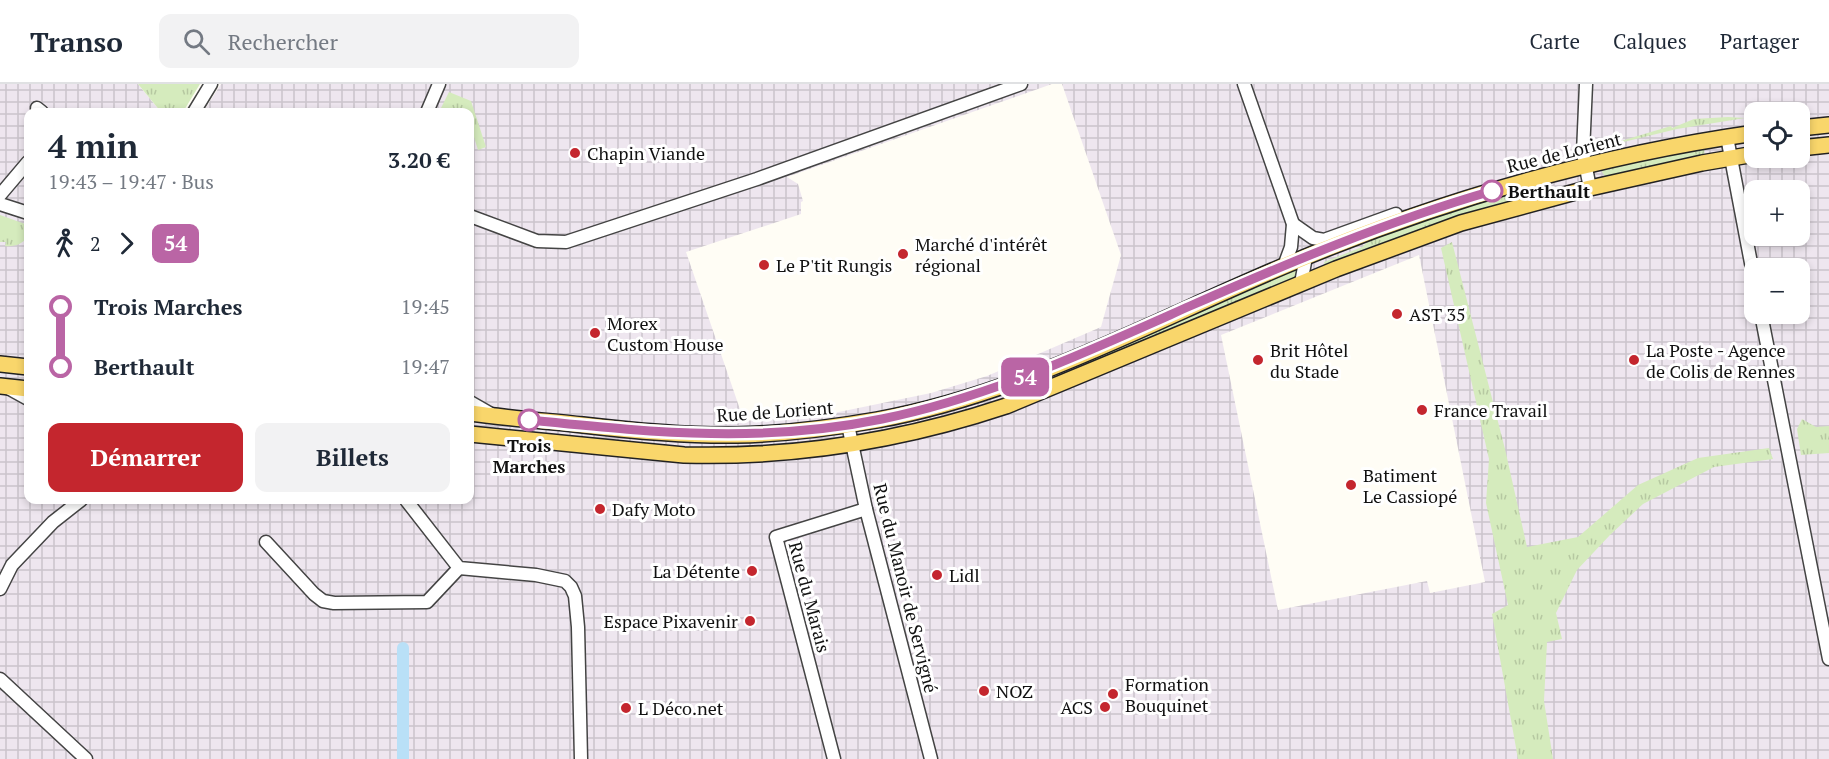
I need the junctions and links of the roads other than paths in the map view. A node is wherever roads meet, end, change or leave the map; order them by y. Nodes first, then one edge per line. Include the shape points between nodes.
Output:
1 (211, 84) edge
2 (439, 84) edge
3 (1021, 84) edge
4 (1244, 84) edge
5 (1586, 84) edge
6 (196, 108) edge
7 (429, 108) edge
8 (1829, 125) edge
9 (1810, 127) edge
10 (1744, 135) edge
11 (1727, 137) junction
12 (1829, 146) edge
13 (1810, 147) edge
14 (1744, 156) edge
15 (1730, 158) junction
16 (1584, 166) junction
17 (24, 167) edge
18 (1590, 188) junction
19 (0, 195) edge
20 (0, 204) edge
21 (24, 212) edge
22 (1412, 215) junction
23 (474, 217) edge
24 (1293, 224) junction
25 (1306, 257) junction
26 (1750, 258) edge
27 (1284, 266) junction
28 (1301, 283) junction
29 (1763, 324) edge
30 (1074, 358) junction
31 (0, 364) edge
32 (24, 367) edge
33 (1078, 377) junction
34 (2, 386) edge
35 (24, 389) edge
36 (24, 397) edge
37 (474, 404) edge
38 (474, 414) edge
39 (494, 416) junction
40 (848, 425) junction
41 (649, 432) junction
42 (474, 434) edge
43 (852, 445) junction
44 (647, 451) junction
45 (76, 504) edge
46 (409, 504) edge
47 (866, 509) junction
48 (266, 542) dead end
49 (459, 568) junction
50 (0, 589) edge
51 (1829, 659) edge
52 (0, 679) edge
53 (86, 759) edge
54 (581, 759) edge
55 (834, 759) edge
56 (932, 759) edge

1 - 6 street
2 - 7 street
3 - 23 street via 566,242 537,241
4 - 24 street
5 - 16 street
8 - 9 main road
10 - 11 main road, Rue de Lorient
11 - 15 street
11 - 16 main road, Rue de Lorient
12 - 13 main road
14 - 15 main road
15 - 18 main road
15 - 26 street
16 - 18 street
16 - 22 main road, Rue de Lorient
17 - 19 street
18 - 28 main road via 1461,223
20 - 21 street
22 - 24 street, Rue de Lorient via 1399,214 1324,240 1313,238
22 - 25 main road, Rue de Lorient
24 - 27 street via 1291,248
25 - 27 main road, Rue de Lorient
25 - 28 street
27 - 30 main road, Rue de Lorient
28 - 33 main road
29 - 51 street
30 - 33 street
30 - 40 main road, Rue de Lorient via 964,398
31 - 32 main road
33 - 43 main road via 980,414 915,433
34 - 35 main road
34 - 36 street
37 - 39 street
38 - 39 main road, Rue de Lorient
39 - 41 main road, Rue de Lorient
40 - 41 main road, Rue de Lorient via 751,435
40 - 43 street, Rue du Manoir de Servigné
41 - 44 main road
42 - 44 main road
43 - 44 main road via 739,455
43 - 47 street, Rue du Manoir de Servigné
45 - 50 street via 12,565
46 - 49 street
47 - 55 street, Rue du Marais via 776,537
47 - 56 street, Rue du Manoir de Servigné
48 - 49 street via 314,594 334,603 427,602
49 - 54 street via 546,577 565,581 571,587 578,627
52 - 53 street

